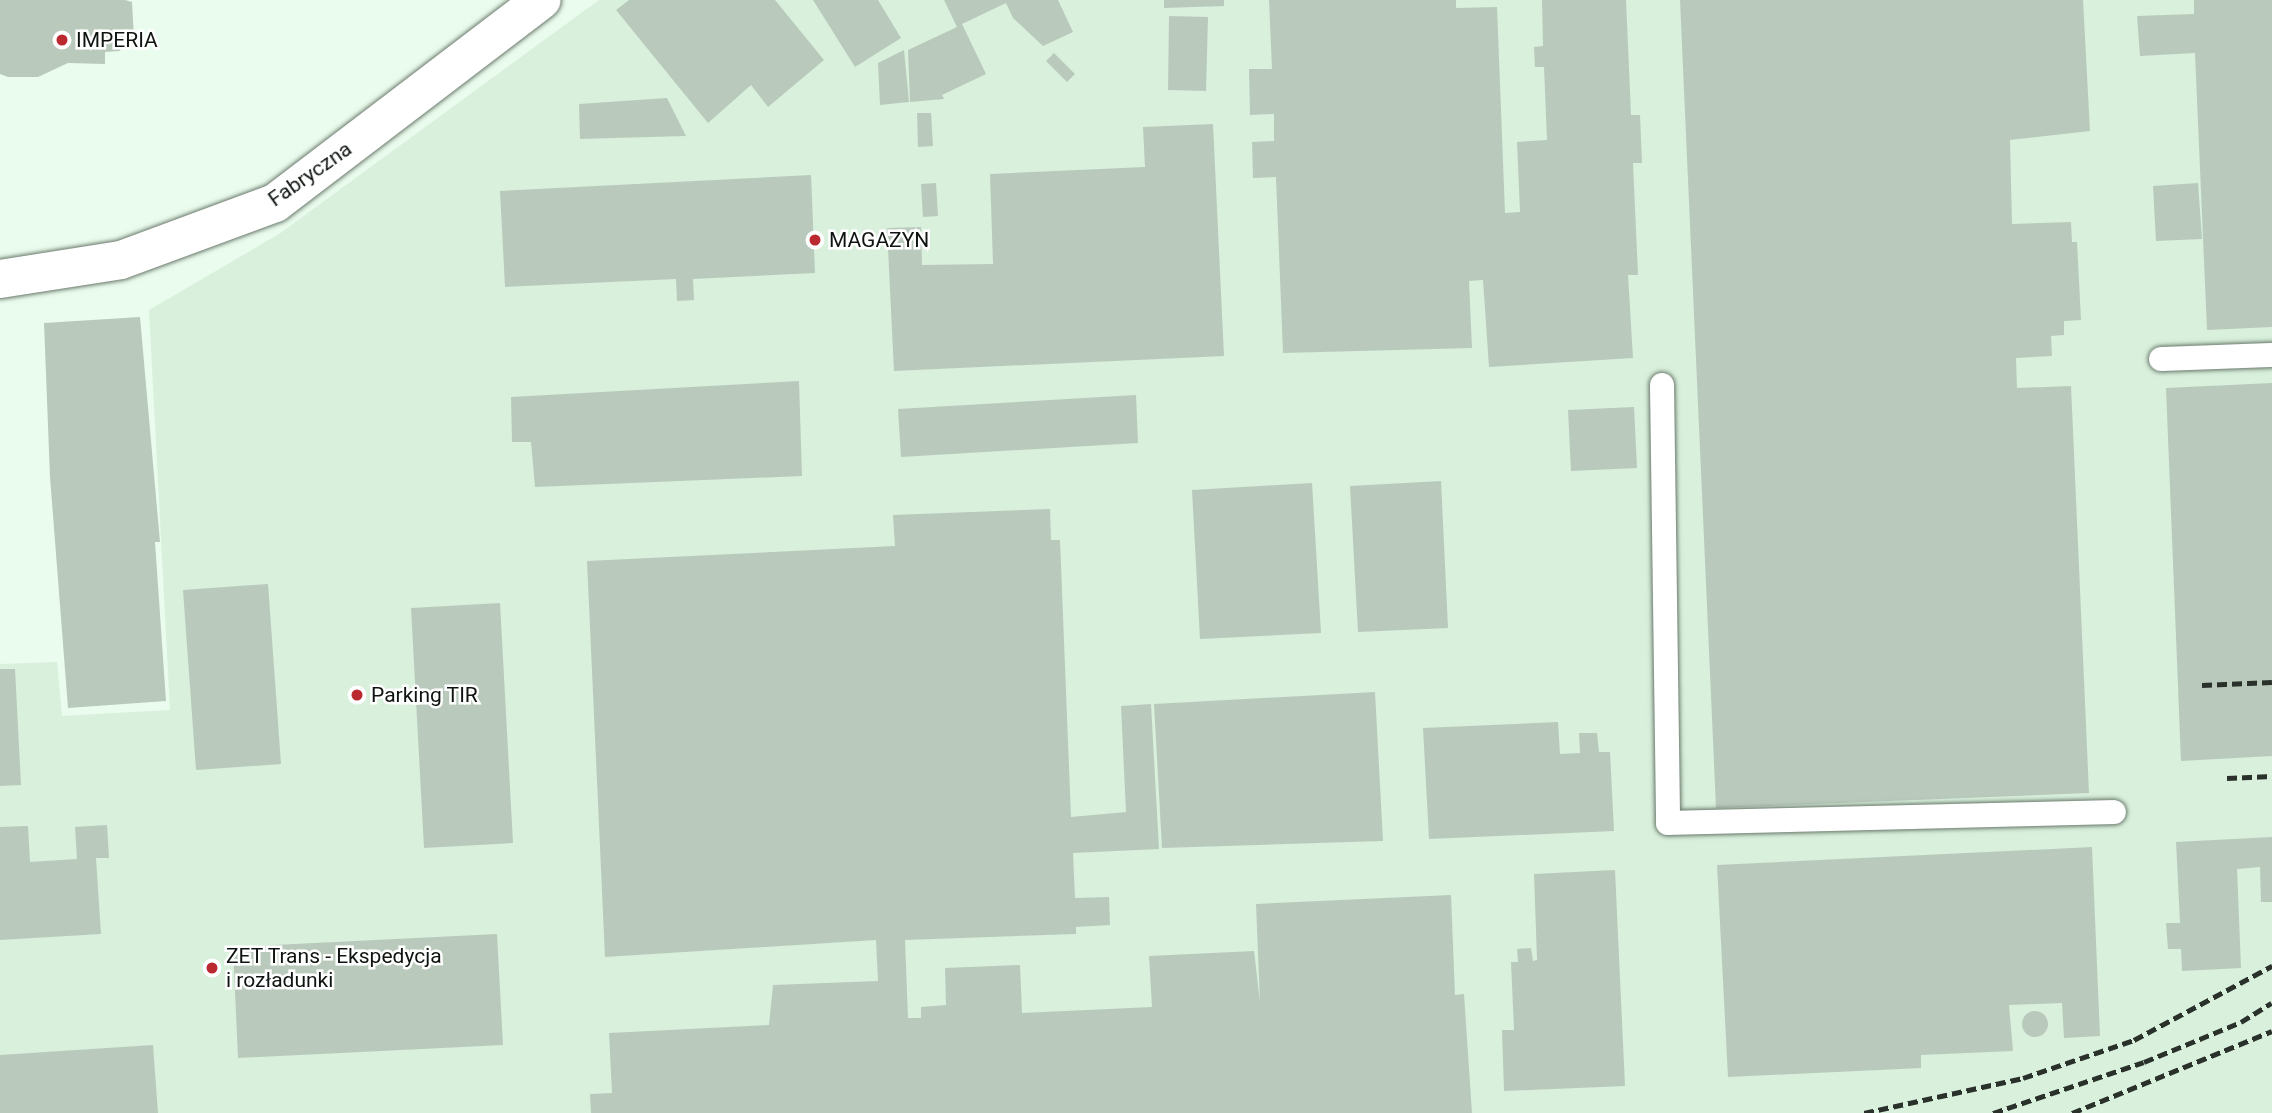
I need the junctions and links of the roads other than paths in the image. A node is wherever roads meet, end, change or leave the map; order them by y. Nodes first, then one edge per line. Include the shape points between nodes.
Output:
1 (541, 0) edge
2 (0, 279) edge
3 (2272, 355) edge
4 (2161, 359) dead end
5 (1662, 385) dead end
6 (2114, 812) dead end

1 - 2 street, Fabryczna via 275,203 121,260
3 - 4 lane
5 - 6 lane via 1668,823

